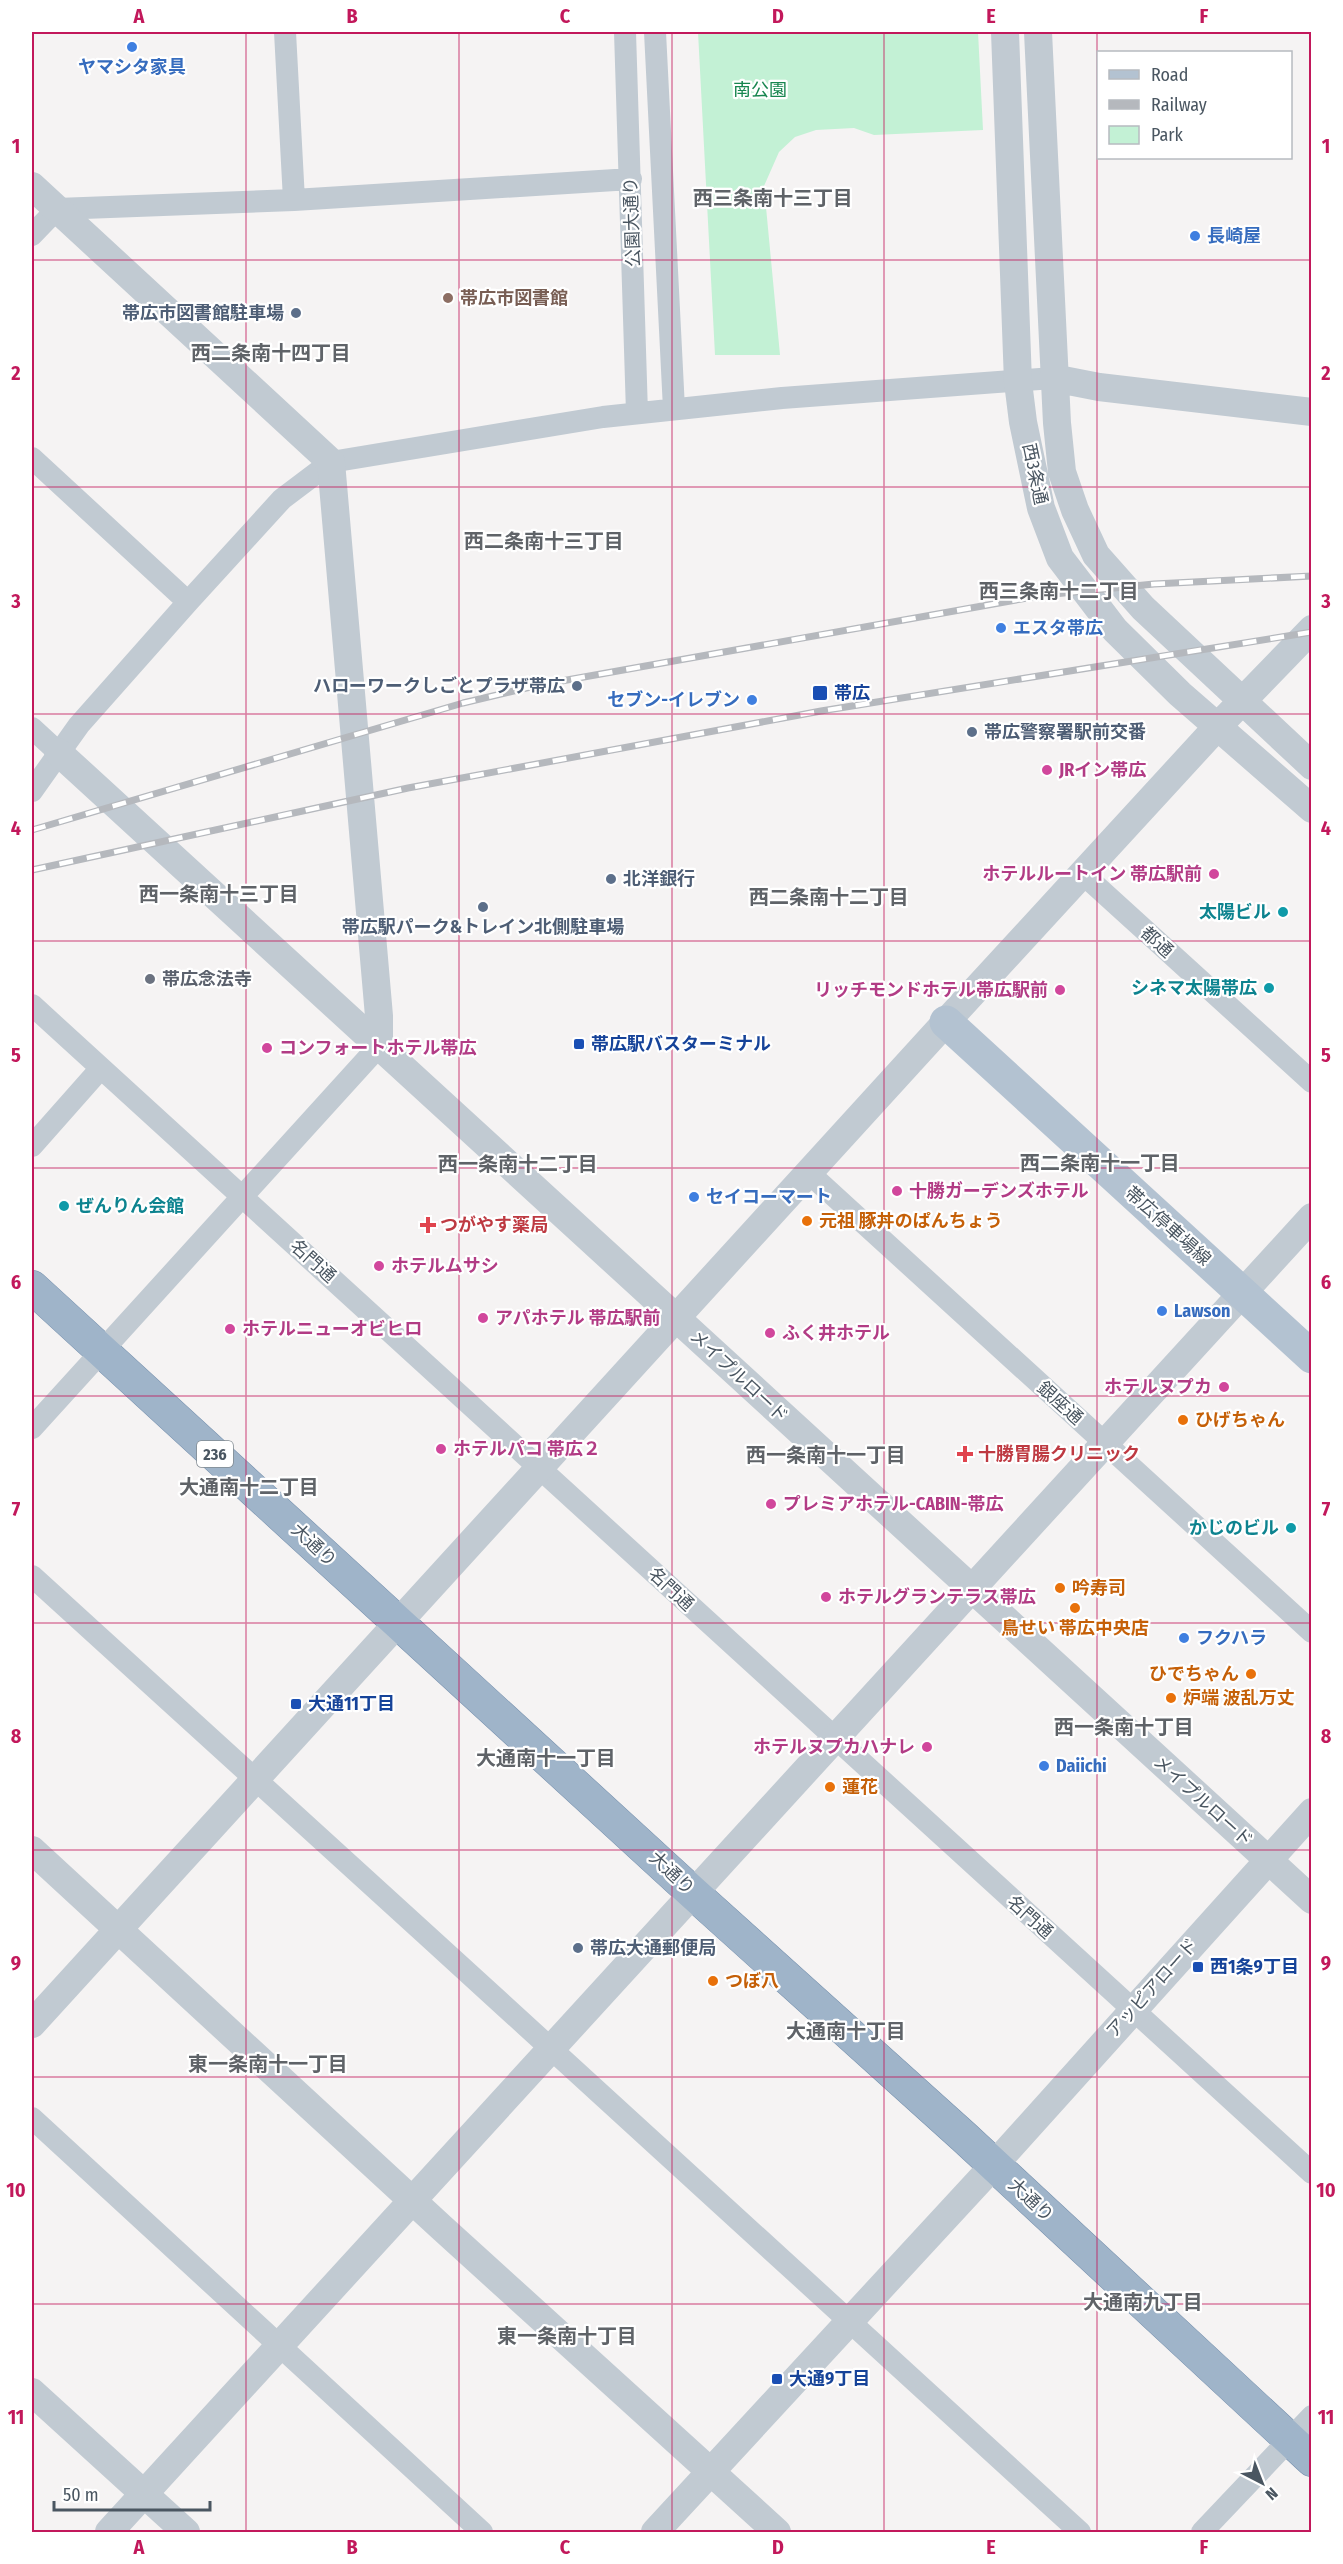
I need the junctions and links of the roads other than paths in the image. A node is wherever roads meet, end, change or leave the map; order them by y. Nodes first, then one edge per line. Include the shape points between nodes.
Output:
1 (285, 32) edge
2 (625, 32) edge
3 (654, 32) edge
4 (1005, 32) edge
5 (1038, 32) edge
6 (631, 179) junction
7 (32, 186) edge
8 (294, 200) junction
9 (57, 209) junction
10 (32, 235) edge
11 (1053, 378) junction
12 (1018, 382) junction
13 (674, 409) junction
14 (1311, 412) edge
15 (637, 413) junction
16 (32, 458) edge
17 (331, 462) junction
18 (188, 602) junction
19 (1311, 629) edge
20 (1242, 701) junction
21 (1218, 726) junction
22 (32, 728) edge
23 (58, 752) junction
24 (1311, 766) edge
25 (32, 791) edge
26 (1311, 809) edge
27 (1083, 874) junction
28 (32, 1005) edge
29 (946, 1022) junction
30 (379, 1046) junction
31 (101, 1068) junction
32 (1311, 1082) edge
33 (32, 1146) edge
34 (810, 1174) junction
35 (241, 1197) junction
36 (1311, 1217) edge
37 (32, 1287) edge
38 (1242, 1294) junction
39 (676, 1318) junction
40 (102, 1351) junction
41 (1311, 1357) edge
42 (32, 1428) edge
43 (1104, 1443) junction
44 (539, 1468) junction
45 (32, 1576) edge
46 (970, 1589) junction
47 (398, 1623) junction
48 (1311, 1632) edge
49 (835, 1739) junction
50 (254, 1780) junction
51 (1311, 1812) edge
52 (32, 1850) edge
53 (1268, 1860) junction
54 (693, 1893) junction
55 (1311, 1900) edge
56 (118, 1928) junction
57 (1132, 2011) junction
58 (32, 2024) edge
59 (550, 2050) junction
60 (32, 2118) edge
61 (994, 2165) junction
62 (1311, 2173) edge
63 (412, 2200) junction
64 (851, 2320) junction
65 (280, 2347) junction
66 (32, 2392) edge
67 (1311, 2415) edge
68 (1300, 2450) edge
69 (711, 2472) junction
70 (144, 2494) junction
71 (109, 2532) edge
72 (186, 2532) edge
73 (482, 2532) edge
74 (655, 2532) edge
75 (777, 2532) edge
76 (1080, 2532) edge
77 (1202, 2532) edge

1 - 8 street
2 - 6 street, 公園大通り
3 - 13 street, 公園大通り
4 - 12 street, 西3条通
5 - 11 street, 西3条通
6 - 8 street
6 - 15 street, 公園大通り
7 - 9 street
8 - 9 street
9 - 10 street
9 - 17 street
11 - 12 street
11 - 14 street
11 - 20 street, 西3条通 via 1062,472 1096,555 1143,608
12 - 13 street
12 - 21 street, 西3条通 via 1041,508 1060,558 1115,630
13 - 15 street
15 - 17 street
16 - 18 street
17 - 18 street via 282,499
17 - 30 street
18 - 23 street
19 - 20 street
20 - 21 street
20 - 24 street, 西3条通
21 - 26 street, 西3条通
21 - 27 street
22 - 23 street
23 - 25 street
23 - 30 street, メイプルロード
27 - 29 street
27 - 32 street, 都通
28 - 31 street, 名門通
29 - 34 street
29 - 38 main road, 帯広停車場線
30 - 35 street
30 - 39 street, メイプルロード
31 - 33 street
31 - 35 street, 名門通
34 - 39 street
34 - 43 street, 銀座通
35 - 40 street
35 - 44 street, 名門通
36 - 38 street
37 - 40 highway, 大通り / 236
38 - 41 main road, 帯広停車場線
38 - 43 street
39 - 44 street
39 - 46 street, メイプルロード
40 - 42 street
40 - 47 highway, 大通り / 236
43 - 46 street
43 - 48 street, 銀座通
44 - 47 street
44 - 49 street, 名門通
45 - 50 street
46 - 49 street
46 - 53 street, メイプルロード
47 - 50 street
47 - 54 highway, 大通り / 236
49 - 54 street
49 - 57 street, 名門通
50 - 56 street
50 - 59 street
51 - 53 street, アッピアロード
52 - 56 street
53 - 55 street, メイプルロード
53 - 57 street, アッピアロード
54 - 59 street
54 - 61 highway, 大通り / 236
56 - 58 street
56 - 63 street
57 - 61 street, アッピアロード
57 - 62 street, 名門通
59 - 63 street
59 - 64 street
60 - 65 street
61 - 64 street, アッピアロード
61 - 68 highway, 大通り / 236
63 - 65 street
63 - 69 street
64 - 69 street, アッピアロード
64 - 76 street
65 - 70 street
65 - 73 street
66 - 70 street
67 - 68 street
68 - 77 street
69 - 74 street, アッピアロード
69 - 75 street
70 - 71 street
70 - 72 street

